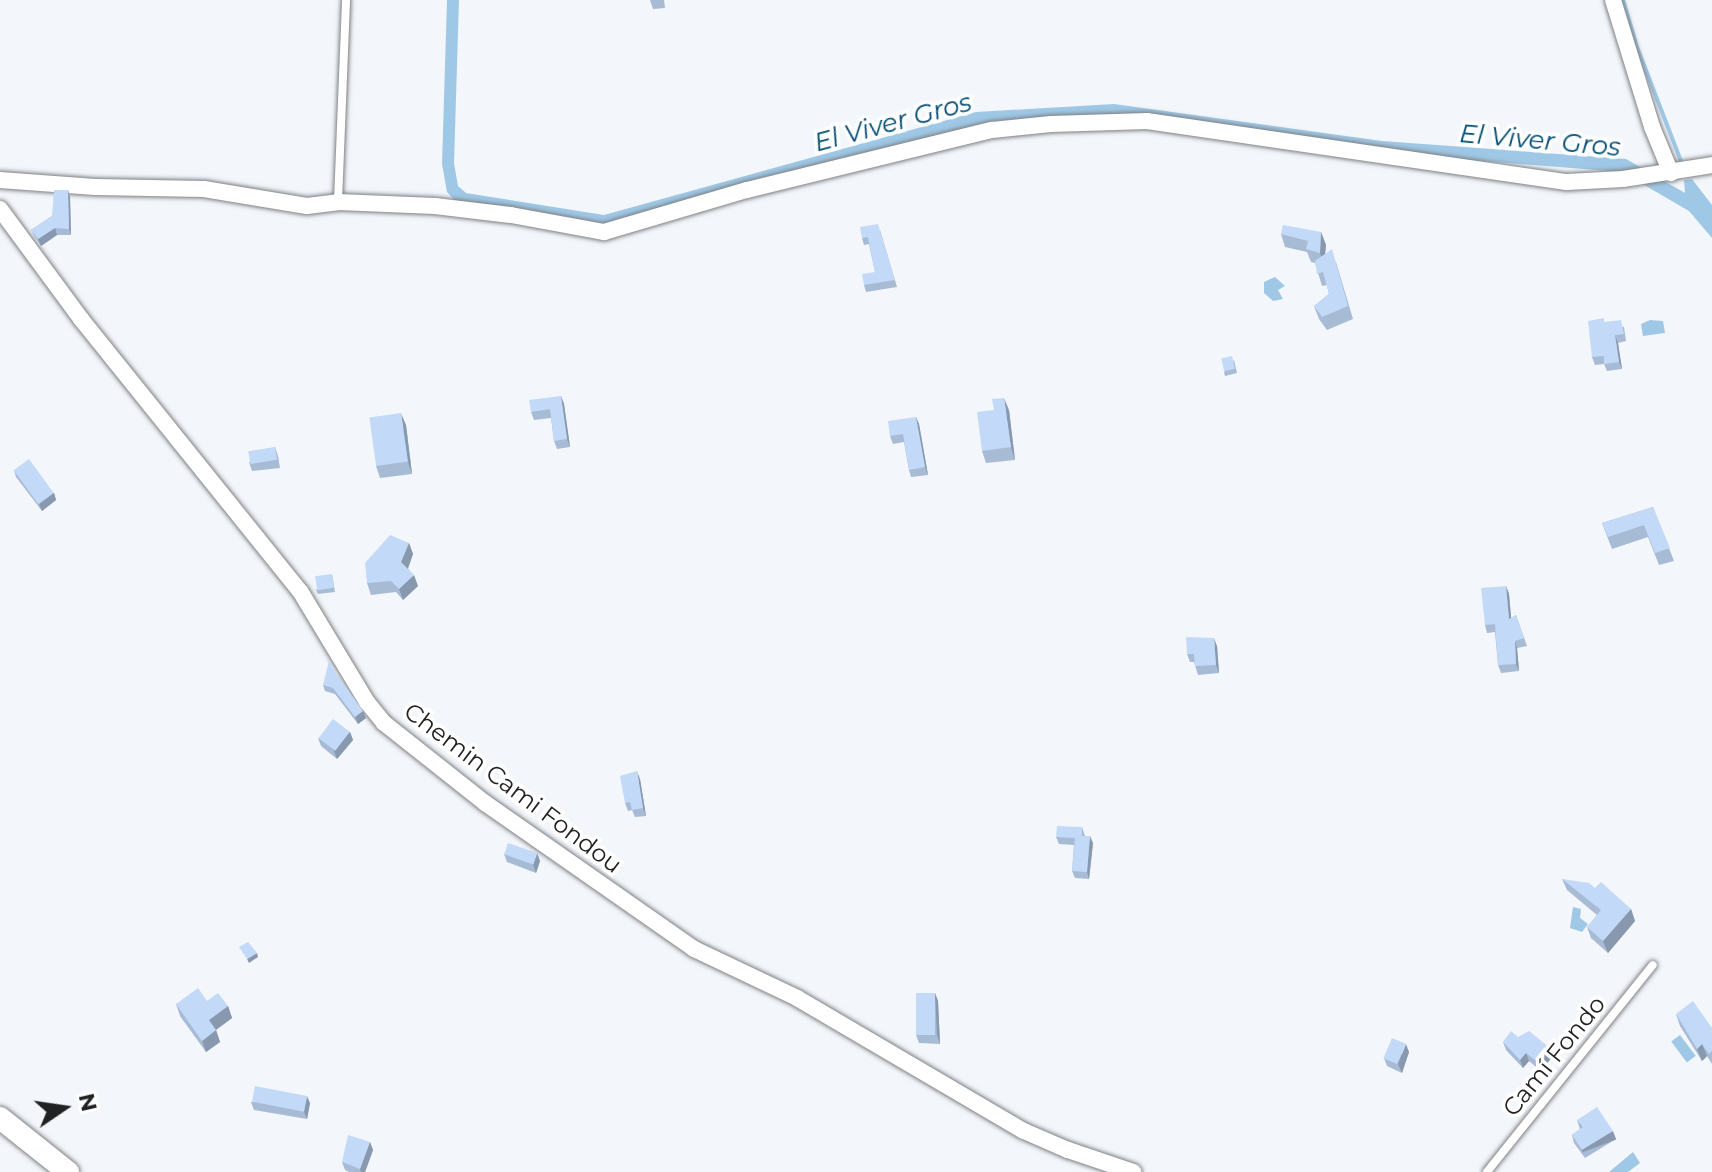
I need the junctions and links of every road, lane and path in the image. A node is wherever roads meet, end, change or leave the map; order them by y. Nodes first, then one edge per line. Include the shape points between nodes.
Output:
1 (346, 0) edge
2 (1613, 0) edge
3 (1706, 166) edge
4 (1666, 174) junction
5 (0, 180) edge
6 (338, 202) junction
7 (0, 209) edge
8 (1653, 965) dead end
9 (0, 1118) edge
10 (68, 1172) edge
11 (1133, 1172) edge
12 (1487, 1172) edge

1 - 6 lane
2 - 4 street
3 - 4 street
4 - 6 street via 1567,182 1147,121 992,130 747,190 604,232 495,213
5 - 6 street via 204,189 307,206
7 - 11 street, Chemin Cami Fondou via 81,319 300,591 384,723 485,803 694,949 797,998 1024,1131
8 - 12 lane, Camí Fondo
9 - 10 main road

